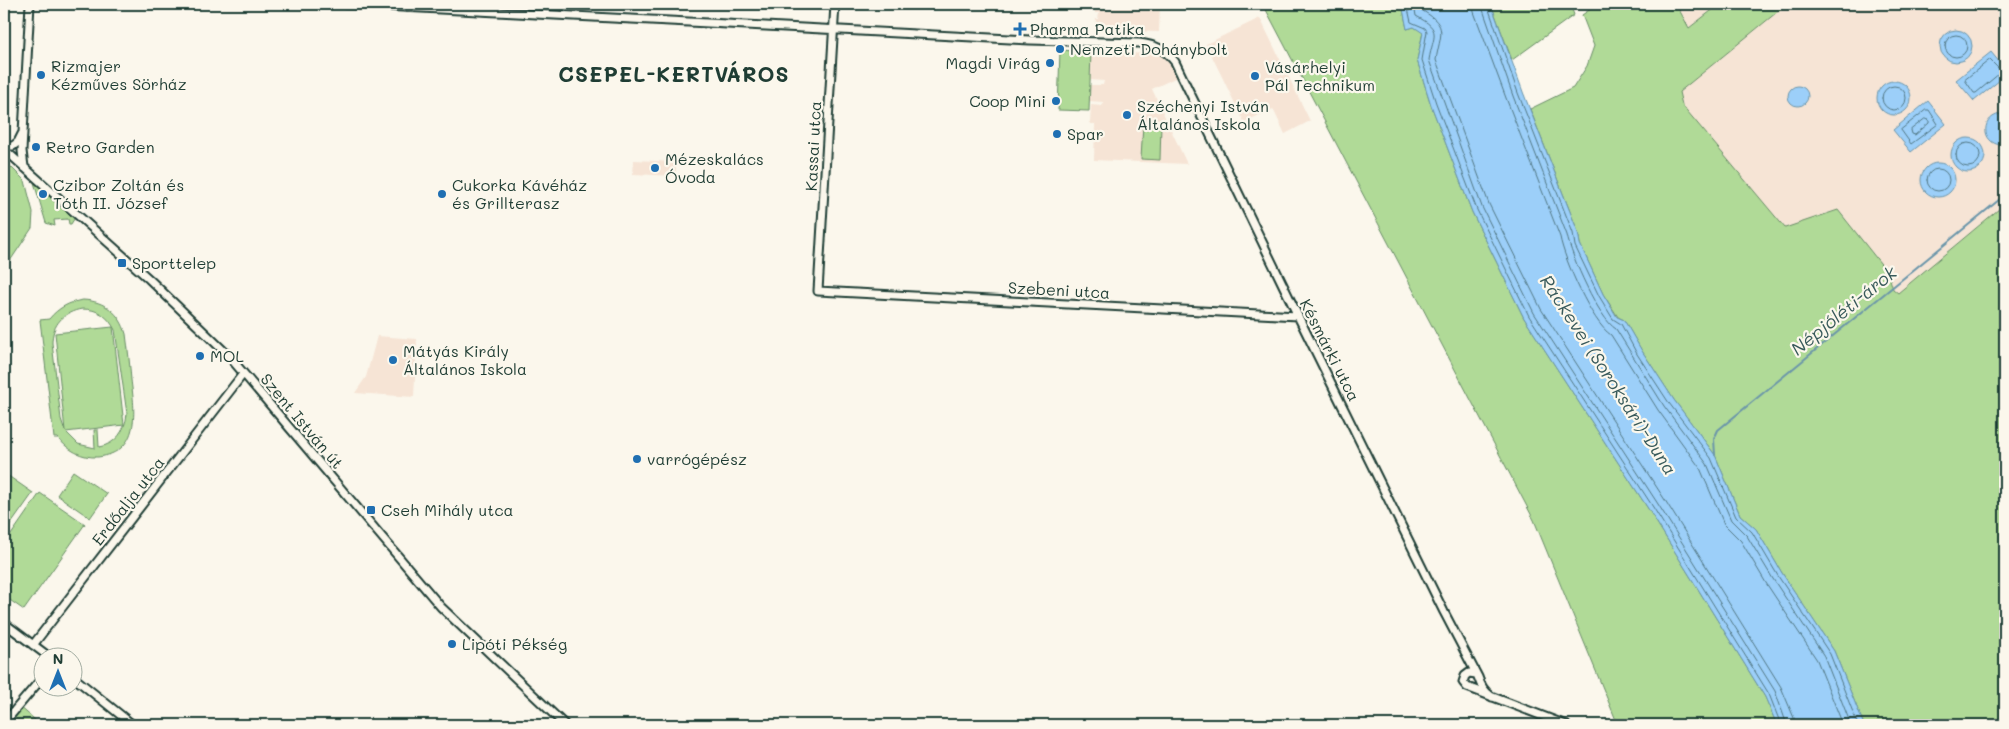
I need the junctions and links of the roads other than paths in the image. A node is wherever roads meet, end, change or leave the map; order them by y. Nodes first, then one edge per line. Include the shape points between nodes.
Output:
1 (30, 4) edge
2 (345, 4) edge
3 (834, 4) edge
4 (435, 6) edge
5 (833, 29) junction
6 (23, 132) junction
7 (4, 148) edge
8 (24, 167) junction
9 (818, 291) joint
10 (1298, 316) junction
11 (243, 374) junction
12 (4, 623) edge
13 (33, 644) junction
14 (36, 646) edge
15 (1468, 660) junction
16 (1467, 674) junction
17 (1476, 674) junction
18 (1479, 683) junction
19 (82, 684) edge
20 (1473, 689) junction
21 (32, 690) edge
22 (1492, 697) junction
23 (4, 723) edge
24 (133, 725) edge
25 (565, 725) edge
26 (1566, 725) edge

1 - 6 street
2 - 4 street
3 - 5 street, Kassai utca
4 - 5 street
5 - 9 street, Kassai utca
5 - 10 street, Késmárki utca via 1139,43 1167,53 1175,62
6 - 7 street via 18,142
6 - 8 street
7 - 8 street, Szent István út
8 - 11 street, Szent István út via 149,279 228,355
9 - 10 street, Szebeni utca
10 - 15 street, Késmárki utca
11 - 13 street, Erdőalja utca
11 - 25 street, Szent István út via 441,607
12 - 13 street
13 - 14 street
15 - 16 street
15 - 17 street, Késmárki utca
16 - 17 street
16 - 20 street via 1464,685
17 - 18 street
18 - 20 street
18 - 22 street
19 - 24 street
20 - 22 street
21 - 23 street
22 - 26 street

